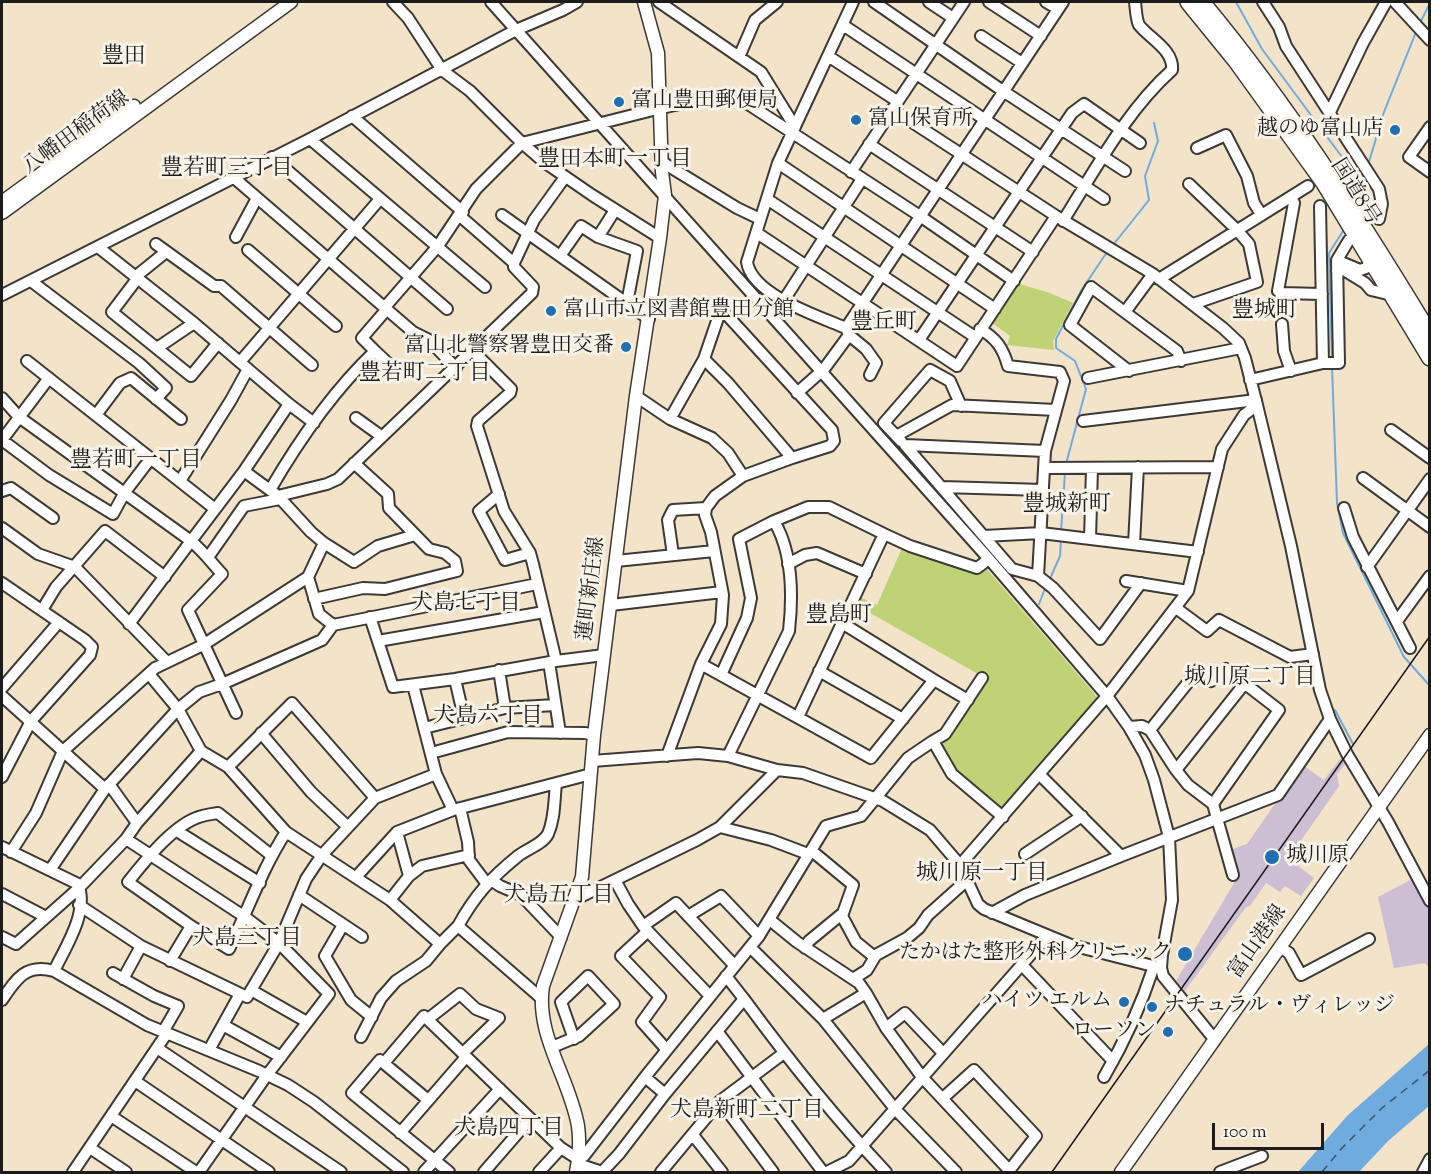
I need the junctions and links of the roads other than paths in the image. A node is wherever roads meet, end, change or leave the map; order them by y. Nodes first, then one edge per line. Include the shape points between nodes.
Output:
1 (277, 2) edge
2 (291, 2) edge
3 (393, 2) edge
4 (491, 2) edge
5 (577, 2) edge
6 (644, 2) edge
7 (659, 2) edge
8 (777, 2) edge
9 (853, 2) edge
10 (874, 2) edge
11 (929, 2) edge
12 (989, 2) edge
13 (1046, 2) edge
14 (1135, 2) edge
15 (1188, 2) edge
16 (1202, 2) edge
17 (1263, 2) edge
18 (1376, 2) edge
19 (1386, 2) edge
20 (1395, 2) edge
21 (962, 3) edge
22 (1060, 5) edge
23 (1379, 13) junction
24 (953, 18) junction
25 (843, 25) junction
26 (516, 30) junction
27 (981, 36) dead end
28 (1041, 36) junction
29 (1430, 40) edge
30 (935, 44) junction
31 (828, 56) junction
32 (739, 57) junction
33 (1022, 63) junction
34 (442, 70) junction
35 (916, 73) junction
36 (1003, 91) junction
37 (895, 105) junction
38 (661, 108) junction
39 (1330, 112) junction
40 (352, 116) junction
41 (985, 119) junction
42 (600, 123) junction
43 (1430, 127) edge
44 (1060, 129) junction
45 (793, 130) junction
46 (1122, 131) junction
47 (310, 138) junction
48 (1140, 142) dead end
49 (522, 143) junction
50 (869, 144) junction
51 (1197, 148) dead end
52 (961, 153) junction
53 (272, 157) junction
54 (1042, 157) junction
55 (1103, 157) junction
56 (662, 162) junction
57 (778, 163) junction
58 (1125, 171) dead end
59 (851, 172) junction
60 (1430, 172) edge
61 (233, 177) junction
62 (565, 177) junction
63 (862, 179) junction
64 (1189, 184) dead end
65 (1085, 186) junction
66 (1308, 186) dead end
67 (938, 188) junction
68 (1019, 191) junction
69 (665, 195) junction
70 (1291, 197) junction
71 (257, 198) junction
72 (380, 199) junction
73 (767, 199) junction
74 (1104, 199) dead end
75 (2, 202) edge
76 (1320, 206) dead end
77 (844, 207) junction
78 (615, 210) junction
79 (2, 213) edge
80 (461, 214) junction
81 (1261, 214) junction
82 (502, 215) dead end
83 (920, 216) junction
84 (1060, 218) junction
85 (760, 219) junction
86 (1379, 219) dead end
87 (995, 226) junction
88 (354, 229) junction
89 (1237, 230) junction
90 (758, 233) junction
91 (527, 234) junction
92 (236, 237) dead end
93 (598, 237) junction
94 (824, 237) junction
95 (660, 238) junction
96 (1349, 240) dead end
97 (156, 244) dead end
98 (438, 246) junction
99 (901, 246) junction
100 (98, 247) junction
101 (248, 250) dead end
102 (166, 252) junction
103 (1033, 252) junction
104 (976, 255) junction
105 (560, 256) junction
106 (328, 259) junction
107 (1371, 261) junction
108 (514, 263) junction
109 (1337, 265) junction
110 (806, 266) junction
111 (881, 274) junction
112 (1156, 276) junction
113 (136, 278) junction
114 (411, 279) junction
115 (31, 281) junction
116 (1014, 281) junction
117 (957, 283) junction
118 (485, 287) dead end
119 (298, 294) junction
120 (1322, 294) junction
121 (2, 295) edge
122 (1392, 295) junction
123 (784, 300) junction
124 (627, 303) junction
125 (862, 303) junction
126 (1193, 304) junction
127 (386, 308) junction
128 (447, 309) dead end
129 (995, 309) junction
130 (938, 312) junction
131 (1125, 312) junction
132 (649, 319) junction
133 (194, 323) junction
134 (1282, 324) dead end
135 (336, 326) dead end
136 (269, 328) junction
137 (847, 332) junction
138 (978, 333) junction
139 (1430, 334) edge
140 (919, 340) junction
141 (218, 344) junction
142 (157, 348) junction
143 (1241, 348) junction
144 (375, 351) junction
145 (473, 351) junction
146 (1430, 358) edge
147 (704, 359) junction
148 (27, 361) dead end
149 (1181, 361) junction
150 (1323, 363) junction
151 (244, 365) junction
152 (312, 365) dead end
153 (456, 368) junction
154 (394, 369) dead end
155 (820, 371) junction
156 (1129, 371) junction
157 (1291, 371) junction
158 (870, 375) dead end
159 (49, 378) junction
160 (1088, 378) dead end
161 (1250, 380) junction
162 (798, 393) junction
163 (636, 396) junction
164 (2, 398) edge
165 (156, 399) junction
166 (1256, 402) junction
167 (289, 404) junction
168 (961, 406) junction
169 (1056, 410) junction
170 (96, 415) junction
171 (19, 417) junction
172 (356, 418) dead end
173 (181, 419) dead end
174 (670, 419) junction
175 (1083, 421) dead end
176 (314, 423) junction
177 (1391, 430) dead end
178 (381, 436) junction
179 (896, 436) junction
180 (2, 440) edge
181 (905, 445) junction
182 (1046, 450) junction
183 (151, 458) junction
184 (792, 458) junction
185 (1430, 458) edge
186 (354, 463) junction
187 (1138, 467) junction
188 (1218, 467) junction
189 (1045, 468) junction
190 (1092, 468) junction
191 (244, 471) junction
192 (743, 476) junction
193 (1363, 478) dead end
194 (1430, 479) edge
195 (180, 481) junction
196 (943, 487) junction
197 (1043, 490) junction
198 (2, 491) edge
199 (125, 492) junction
200 (499, 494) junction
201 (276, 495) junction
202 (706, 508) junction
203 (1344, 508) dead end
204 (215, 509) junction
205 (1407, 511) junction
206 (113, 514) junction
207 (53, 518) dead end
208 (774, 521) junction
209 (1430, 527) edge
210 (2, 528) edge
211 (105, 531) junction
212 (1041, 533) junction
213 (884, 534) junction
214 (415, 535) junction
215 (984, 536) junction
216 (1090, 539) junction
217 (191, 541) junction
218 (324, 543) junction
219 (1134, 544) junction
220 (714, 550) junction
221 (1198, 552) junction
222 (530, 553) junction
223 (674, 555) junction
224 (209, 556) junction
225 (989, 559) junction
226 (616, 561) junction
227 (788, 564) junction
228 (75, 567) junction
229 (1367, 567) junction
230 (866, 574) junction
231 (1038, 576) junction
232 (1430, 576) edge
233 (165, 577) junction
234 (308, 577) junction
235 (1126, 581) dead end
236 (2, 583) edge
237 (1141, 583) junction
238 (537, 584) junction
239 (1188, 591) junction
240 (722, 592) junction
241 (314, 599) junction
242 (611, 605) junction
243 (1176, 608) junction
244 (42, 610) junction
245 (544, 612) junction
246 (370, 617) junction
247 (1397, 621) junction
248 (59, 622) junction
249 (842, 623) junction
250 (129, 624) junction
251 (333, 625) junction
252 (378, 641) junction
253 (204, 645) junction
254 (1410, 648) dead end
255 (1313, 654) junction
256 (604, 655) junction
257 (166, 662) junction
258 (552, 662) junction
259 (701, 664) junction
260 (499, 670) junction
261 (819, 671) junction
262 (149, 674) junction
263 (721, 675) junction
264 (982, 678) dead end
265 (456, 679) junction
266 (934, 680) junction
267 (1245, 682) junction
268 (222, 684) junction
269 (413, 685) junction
270 (2, 688) edge
271 (2, 696) edge
272 (1107, 696) junction
273 (759, 697) junction
274 (968, 700) junction
275 (555, 705) junction
276 (505, 708) junction
277 (178, 709) junction
278 (236, 713) dead end
279 (798, 717) junction
280 (464, 718) junction
281 (903, 719) junction
282 (1330, 719) junction
283 (31, 721) junction
284 (1129, 727) junction
285 (424, 728) junction
286 (1150, 730) junction
287 (261, 733) junction
288 (560, 733) junction
289 (594, 735) junction
290 (1430, 735) edge
291 (933, 741) junction
292 (63, 751) junction
293 (201, 751) junction
294 (431, 753) junction
295 (667, 756) junction
296 (728, 756) junction
297 (592, 761) junction
298 (228, 767) junction
299 (777, 770) junction
300 (1176, 770) junction
301 (436, 774) junction
302 (591, 774) junction
303 (1040, 775) junction
304 (2, 777) edge
305 (556, 784) junction
306 (107, 787) junction
307 (375, 798) junction
308 (874, 798) junction
309 (1213, 804) junction
310 (1378, 807) junction
311 (457, 809) junction
312 (1082, 816) junction
313 (1003, 817) junction
314 (1217, 818) junction
315 (137, 823) junction
316 (348, 826) junction
317 (720, 827) junction
318 (177, 831) junction
319 (286, 832) junction
320 (397, 832) junction
321 (1169, 837) junction
322 (126, 839) junction
323 (6, 849) edge
324 (810, 853) junction
325 (1025, 854) dead end
326 (149, 855) junction
327 (271, 855) junction
328 (322, 855) junction
329 (469, 855) junction
330 (1121, 856) junction
331 (960, 865) junction
332 (50, 870) junction
333 (1233, 875) dead end
334 (409, 876) junction
335 (356, 877) junction
336 (615, 880) junction
337 (966, 881) junction
338 (489, 882) junction
339 (260, 883) junction
340 (79, 888) junction
341 (2, 894) edge
342 (299, 896) junction
343 (390, 900) junction
344 (574, 900) junction
345 (1430, 901) edge
346 (80, 905) junction
347 (843, 913) junction
348 (992, 913) junction
349 (688, 915) junction
350 (46, 917) junction
351 (245, 917) junction
352 (770, 920) junction
353 (344, 925) junction
354 (191, 926) junction
355 (458, 926) junction
356 (646, 928) junction
357 (759, 936) junction
358 (1047, 936) junction
359 (2, 937) edge
360 (561, 937) junction
361 (362, 938) dead end
362 (1369, 939) dead end
363 (279, 944) junction
364 (440, 944) junction
365 (141, 946) junction
366 (750, 947) junction
367 (1280, 947) junction
368 (805, 948) junction
369 (876, 955) junction
370 (170, 961) junction
371 (1022, 965) junction
372 (735, 966) junction
373 (1158, 967) junction
374 (54, 971) junction
375 (113, 972) dead end
376 (726, 976) junction
377 (123, 979) junction
378 (853, 979) junction
379 (246, 992) junction
380 (866, 993) junction
381 (710, 996) junction
382 (541, 998) junction
383 (744, 999) junction
384 (2, 1000) edge
385 (372, 1017) junction
386 (428, 1019) junction
387 (824, 1019) junction
388 (307, 1022) junction
389 (223, 1025) junction
390 (885, 1028) junction
391 (717, 1031) junction
392 (165, 1033) junction
393 (361, 1037) dead end
394 (574, 1039) junction
395 (1215, 1040) junction
396 (552, 1047) junction
397 (157, 1048) junction
398 (209, 1050) junction
399 (667, 1050) junction
400 (784, 1053) junction
401 (943, 1053) junction
402 (465, 1055) junction
403 (280, 1057) junction
404 (1113, 1061) junction
405 (384, 1063) junction
406 (267, 1075) junction
407 (645, 1077) junction
408 (752, 1077) junction
409 (922, 1077) junction
410 (1104, 1077) dead end
411 (135, 1081) junction
412 (500, 1089) junction
413 (665, 1094) junction
414 (943, 1098) junction
415 (428, 1100) junction
416 (720, 1101) junction
417 (244, 1107) junction
418 (895, 1109) junction
419 (111, 1116) junction
420 (530, 1119) junction
421 (400, 1133) junction
422 (693, 1135) junction
423 (222, 1140) junction
424 (862, 1147) junction
425 (90, 1148) junction
426 (561, 1148) junction
427 (1262, 1155) dead end
428 (1430, 1159) edge
429 (435, 1161) junction
430 (578, 1165) edge
431 (396, 1170) edge
432 (717, 1170) edge
433 (1009, 1171) edge
434 (602, 1172) edge
435 (73, 1173) edge
436 (126, 1173) edge
437 (198, 1173) edge
438 (269, 1173) edge
439 (341, 1173) edge
440 (424, 1173) edge
441 (449, 1173) edge
442 (484, 1173) edge
443 (539, 1173) edge
444 (661, 1173) edge
445 (773, 1173) edge
446 (825, 1173) edge
447 (886, 1173) edge
448 (956, 1173) edge
449 (1121, 1173) edge
450 (1220, 1173) edge
451 (1423, 1173) edge

1 - 75 main road, 八幡田稲荷線
2 - 79 main road, 八幡田稲荷線
3 - 34 street
4 - 26 street
5 - 26 street
6 - 38 main road, 蓮町新庄線 via 658,53
7 - 32 street
8 - 32 street via 755,20
9 - 25 street
10 - 30 street
11 - 24 street
12 - 28 street
13 - 22 street
14 - 46 street via 1138,23 1173,64
15 - 107 highway, 国道8号 via 1324,183
16 - 139 highway, 国道8号 via 1244,52 1332,176
17 - 39 street via 1286,46
18 - 23 street
19 - 23 street
20 - 29 street
21 - 24 street
22 - 28 street
23 - 39 street
24 - 30 street
25 - 31 street
25 - 35 street
26 - 34 street
26 - 42 street
27 - 33 street
28 - 33 street
30 - 35 street
30 - 36 street
31 - 37 street
31 - 45 street
32 - 45 street via 760,72
33 - 36 street
34 - 40 street
34 - 49 street via 470,91
35 - 37 street
35 - 41 street
36 - 41 street
36 - 44 street
37 - 50 street
37 - 52 street
38 - 42 street
38 - 45 street via 708,98 736,98
38 - 56 main road, 蓮町新庄線
39 - 86 street via 1379,189
40 - 47 street
40 - 80 street
41 - 52 street
41 - 54 street
42 - 49 street
42 - 69 street
43 - 60 street via 1409,157
44 - 46 street via 1084,104
44 - 54 street
44 - 55 street
45 - 57 street
45 - 59 street
46 - 48 street
46 - 55 street
47 - 53 street
47 - 72 street
49 - 62 street
49 - 80 street via 476,189
50 - 59 street
50 - 67 street
51 - 81 street via 1226,135
52 - 67 street
52 - 68 street
53 - 61 street
53 - 88 street
54 - 65 street
54 - 68 street
55 - 58 street
55 - 65 street
56 - 69 main road, 蓮町新庄線
56 - 85 street
57 - 73 street
57 - 77 street
59 - 63 street
61 - 71 street
61 - 100 street
62 - 78 street
62 - 91 street
63 - 77 street
63 - 83 street
64 - 89 street
65 - 74 street
65 - 84 street
66 - 70 street
67 - 83 street
67 - 87 street
68 - 84 street
68 - 87 street
69 - 95 main road, 蓮町新庄線
69 - 155 street
70 - 81 street
70 - 120 street via 1294,203 1278,291
71 - 92 street
71 - 106 street
72 - 88 street
72 - 98 street
73 - 85 street
73 - 94 street
76 - 120 street
77 - 94 street
77 - 99 street
78 - 93 street
78 - 95 street
80 - 98 street
80 - 108 street
81 - 89 street
82 - 91 street
83 - 99 street
83 - 104 street
84 - 103 street
84 - 112 street
85 - 90 street
87 - 103 street
87 - 104 street
88 - 106 street
88 - 114 street
89 - 112 street
89 - 126 street via 1249,244 1257,282
90 - 110 street
90 - 123 street via 747,262 748,270 769,293
91 - 105 street
91 - 108 street
93 - 105 street via 581,226
93 - 124 street via 637,251
94 - 110 street
94 - 111 street
95 - 132 main road, 蓮町新庄線
96 - 109 street
97 - 102 street
98 - 114 street
98 - 118 street
99 - 111 street
99 - 117 street
100 - 113 street
100 - 115 street
101 - 119 street
102 - 113 street
102 - 136 street via 214,286 221,286
103 - 116 street
104 - 116 street
104 - 117 street
105 - 124 street
106 - 119 street
106 - 127 street
107 - 109 street via 1360,270
107 - 122 highway, 国道8号
108 - 145 street via 533,287 532,293
109 - 122 street via 1371,290
109 - 150 street via 1339,363
110 - 123 street
110 - 125 street
111 - 125 street
111 - 130 street
112 - 126 street
112 - 131 street
113 - 133 street
113 - 142 street via 112,312
114 - 127 street
114 - 128 street
115 - 121 street
115 - 165 street via 166,388
116 - 129 street
117 - 129 street
117 - 130 street
119 - 135 street
119 - 136 street
120 - 150 street
122 - 146 highway, 国道8号
123 - 137 street
124 - 132 street
125 - 137 street
125 - 140 street
126 - 143 street
127 - 144 street via 362,338
127 - 153 street via 413,332 429,340
129 - 138 street
130 - 138 street
130 - 140 street
131 - 149 street via 1177,351
131 - 156 street via 1091,287 1070,325
132 - 163 main road, 蓮町新庄線
133 - 141 street
133 - 142 street
134 - 157 street via 1284,351
136 - 151 street
136 - 152 street
137 - 155 street
137 - 158 street via 876,363
138 - 140 street via 957,366
138 - 169 street via 988,333 1003,350 1008,366 1060,372 1064,381
141 - 142 street via 191,376
141 - 151 street
143 - 149 street
143 - 161 street
144 - 154 street
144 - 176 street
145 - 153 street
145 - 200 street via 511,389 477,426
147 - 162 street via 720,312 726,314
147 - 174 street
147 - 184 street
148 - 159 street
149 - 156 street
150 - 157 street
151 - 167 street
151 - 195 street via 231,400
153 - 178 street
155 - 162 street
155 - 225 street
156 - 160 street
157 - 161 street
159 - 170 street
159 - 171 street
161 - 166 street
162 - 184 street via 831,430 834,441 830,446
163 - 174 street
163 - 226 main road, 蓮町新庄線
164 - 171 street
165 - 170 street via 131,378 120,383
165 - 173 street
166 - 175 street
166 - 188 street via 1230,435
166 - 255 street
167 - 176 street
167 - 191 street
168 - 169 street
168 - 179 street via 952,405
168 - 179 street via 950,381 930,370 884,423
169 - 182 street
170 - 183 street
171 - 180 street
171 - 199 street
172 - 178 street
174 - 192 street via 712,438
176 - 201 street
177 - 185 street
178 - 186 street
179 - 181 street
180 - 206 street via 49,475
181 - 182 street
181 - 196 street
182 - 189 street
183 - 195 street
183 - 199 street
184 - 192 street
186 - 201 street via 327,484
186 - 214 street via 388,495 389,508
187 - 188 street
187 - 190 street
187 - 219 street
188 - 221 street
189 - 190 street
189 - 197 street
190 - 216 street
191 - 201 street
191 - 204 street
192 - 202 street via 715,496
193 - 205 street
194 - 205 street
195 - 204 street
196 - 197 street
196 - 215 street
197 - 212 street
198 - 207 street via 11,488
199 - 206 street
199 - 217 street
200 - 222 street via 504,511
200 - 222 street via 479,511 505,560
201 - 218 street
201 - 224 street via 244,507
202 - 220 street
202 - 223 street via 673,510 668,520
203 - 229 street
204 - 217 street
205 - 209 street
205 - 229 street
206 - 211 street
208 - 213 street via 808,507 829,507
208 - 227 street
208 - 263 street via 739,539 751,598 747,618
210 - 228 street via 38,554
211 - 228 street
211 - 233 street
212 - 215 street
212 - 216 street
212 - 231 street
213 - 225 street via 977,568
213 - 230 street
214 - 218 street via 378,546 354,562
214 - 241 street via 429,549 445,553 455,561 457,571 385,589 363,588
215 - 231 street via 1012,569
216 - 219 street
217 - 224 street
217 - 233 street
218 - 234 street
219 - 221 street
220 - 223 street
220 - 240 street
221 - 239 street
222 - 238 street
223 - 226 street
224 - 253 street via 222,574 188,610
225 - 272 street
226 - 242 main road, 蓮町新庄線
227 - 230 street via 817,553
227 - 273 street via 792,609 789,631
228 - 244 street
228 - 250 street
229 - 247 street
230 - 249 street
231 - 237 street via 1100,639
232 - 247 street
233 - 250 street
234 - 241 street
234 - 253 street
235 - 237 street
236 - 244 street
237 - 239 street
238 - 245 street
238 - 246 street
239 - 243 street
240 - 242 street
240 - 259 street via 721,624
241 - 251 street via 318,614
242 - 256 main road, 蓮町新庄線
243 - 255 street via 1207,631 1220,620 1290,657
243 - 272 street
244 - 248 street
245 - 252 street
245 - 258 street
246 - 251 street
246 - 252 street
247 - 254 street
248 - 270 street
248 - 283 street via 92,647 90,655
249 - 261 street
249 - 266 street
250 - 257 street
251 - 268 street via 322,640
252 - 269 street via 393,687
253 - 257 street
253 - 268 street
255 - 282 street
256 - 258 street
256 - 289 main road, 蓮町新庄線
257 - 262 street
258 - 260 street
258 - 275 street
259 - 263 street
259 - 295 street
260 - 265 street
260 - 276 street
261 - 279 street
261 - 281 street
262 - 277 street
262 - 292 street
263 - 273 street
264 - 274 street
265 - 269 street
265 - 280 street
266 - 274 street
266 - 281 street
267 - 286 street via 1227,669 1211,681 1198,670
267 - 300 street
267 - 309 street via 1279,710
268 - 277 street via 199,692
268 - 278 street
269 - 285 street
271 - 283 street
272 - 284 street
272 - 303 street
273 - 279 street
273 - 296 street
274 - 291 street via 945,734
275 - 276 street
275 - 288 street
276 - 280 street
277 - 293 street
277 - 306 street
279 - 281 street via 871,758
280 - 285 street
282 - 310 street
282 - 314 street via 1278,795
283 - 292 street
283 - 304 street
284 - 286 street
284 - 321 street via 1155,780
285 - 294 street
286 - 300 street
287 - 298 street
287 - 307 street via 292,703
287 - 316 street via 311,792
288 - 289 street
288 - 294 street via 508,732
289 - 297 main road, 蓮町新庄線
290 - 310 main road, 富山港線
291 - 308 street via 908,758
291 - 313 street via 952,774
292 - 306 street
292 - 323 street via 36,813
293 - 298 street
293 - 315 street
294 - 301 street
295 - 296 street
295 - 297 street
296 - 299 street
297 - 302 main road, 蓮町新庄線
298 - 319 street
299 - 308 street via 803,773
299 - 317 street
300 - 309 street
301 - 307 street
301 - 311 street
302 - 305 street
302 - 344 main road, 蓮町新庄線 via 582,877
303 - 312 street
303 - 313 street
305 - 311 street
305 - 338 street via 553,820 546,837
306 - 315 street
306 - 332 street
307 - 316 street
308 - 324 street via 861,816 826,826
308 - 331 street via 930,830
309 - 314 street
310 - 345 street
310 - 367 main road, 富山港線
311 - 320 street
311 - 329 street
312 - 325 street
312 - 330 street
313 - 331 street
314 - 321 street
314 - 333 street
315 - 322 street
316 - 328 street
317 - 324 street
317 - 336 street
318 - 326 street
318 - 327 street via 197,818 218,813
318 - 339 street
319 - 327 street
319 - 328 street
320 - 334 street
320 - 335 street
321 - 330 street
321 - 373 street via 1172,900
322 - 326 street
322 - 340 street
323 - 332 street
324 - 347 street via 853,885
324 - 352 street
326 - 351 street
326 - 354 street via 128,882
327 - 339 street
328 - 335 street
328 - 342 street
329 - 334 street via 422,866
329 - 338 street
330 - 348 street via 1025,895
331 - 337 street
332 - 340 street
334 - 343 street
335 - 343 street
336 - 344 street
336 - 356 street
337 - 348 street via 978,904
337 - 369 street via 928,915 920,928
338 - 355 street via 472,900
338 - 360 street via 521,895
339 - 351 street
340 - 346 street
340 - 350 street
341 - 350 street
342 - 353 street
342 - 363 street
343 - 364 street
344 - 360 main road, 蓮町新庄線
346 - 365 street
346 - 374 street via 77,923
347 - 368 street
347 - 369 street via 856,942
348 - 358 street
349 - 356 street via 676,903
349 - 357 street via 721,896
349 - 372 street
350 - 359 street via 16,944
351 - 354 street via 229,949
351 - 363 street
352 - 357 street
352 - 368 street
353 - 361 street
353 - 385 street via 325,956 351,1000
354 - 370 street
355 - 364 street
355 - 382 street
356 - 381 street
356 - 399 street via 621,956 660,997 642,1022
357 - 366 street
358 - 371 street
358 - 373 street
360 - 382 main road, 蓮町新庄線
362 - 367 street via 1301,975 1289,953
363 - 379 street
363 - 388 street via 329,994
364 - 385 street via 426,961 396,981 381,998
365 - 370 street
365 - 377 street
366 - 372 street
366 - 387 street
367 - 395 main road, 富山港線
368 - 378 street
369 - 378 street via 867,970
370 - 379 street
371 - 401 street
371 - 404 street
372 - 376 street
373 - 395 street via 1167,984
373 - 404 street
374 - 384 street via 31,970 20,975
374 - 392 street
375 - 377 street
376 - 381 street
376 - 383 street
377 - 392 street via 178,1006
378 - 380 street
379 - 388 street
379 - 389 street
380 - 387 street
380 - 390 street
381 - 399 street
382 - 396 main road, 蓮町新庄線
383 - 391 street
383 - 400 street
385 - 393 street
386 - 402 street
386 - 402 street via 459,994 476,1009 499,1018
386 - 405 street via 424,1016
387 - 418 street
388 - 403 street
389 - 398 street
389 - 403 street
390 - 401 street via 905,1012
390 - 409 street
391 - 408 street
391 - 413 street
392 - 397 street
392 - 398 street
394 - 394 street via 614,1004 588,976 561,1002
394 - 396 street
395 - 449 main road, 富山港線
396 - 430 main road, 蓮町新庄線 via 578,1126
397 - 411 street
397 - 417 street
398 - 406 street
399 - 407 street
400 - 408 street
400 - 424 street
401 - 409 street
402 - 412 street
402 - 415 street
403 - 406 street
404 - 410 street
405 - 415 street
405 - 421 street via 380,1059 352,1093
406 - 417 street
406 - 431 street via 314,1102
407 - 413 street
407 - 430 street
408 - 416 street
408 - 446 street
409 - 414 street
409 - 418 street
411 - 419 street
411 - 423 street
412 - 420 street
412 - 429 street
413 - 434 street
414 - 433 street
414 - 433 street via 974,1070 1036,1136
415 - 421 street
416 - 422 street
416 - 445 street
417 - 423 street
417 - 439 street
418 - 424 street
418 - 448 street
419 - 425 street
419 - 437 street
420 - 426 street
420 - 442 street
421 - 429 street
422 - 432 street
422 - 444 street
423 - 437 street
423 - 438 street
424 - 446 street via 849,1161
424 - 447 street
425 - 435 street
425 - 436 street
426 - 430 street
426 - 443 street
427 - 450 street
428 - 451 street
429 - 440 street
429 - 441 street
430 - 434 street

